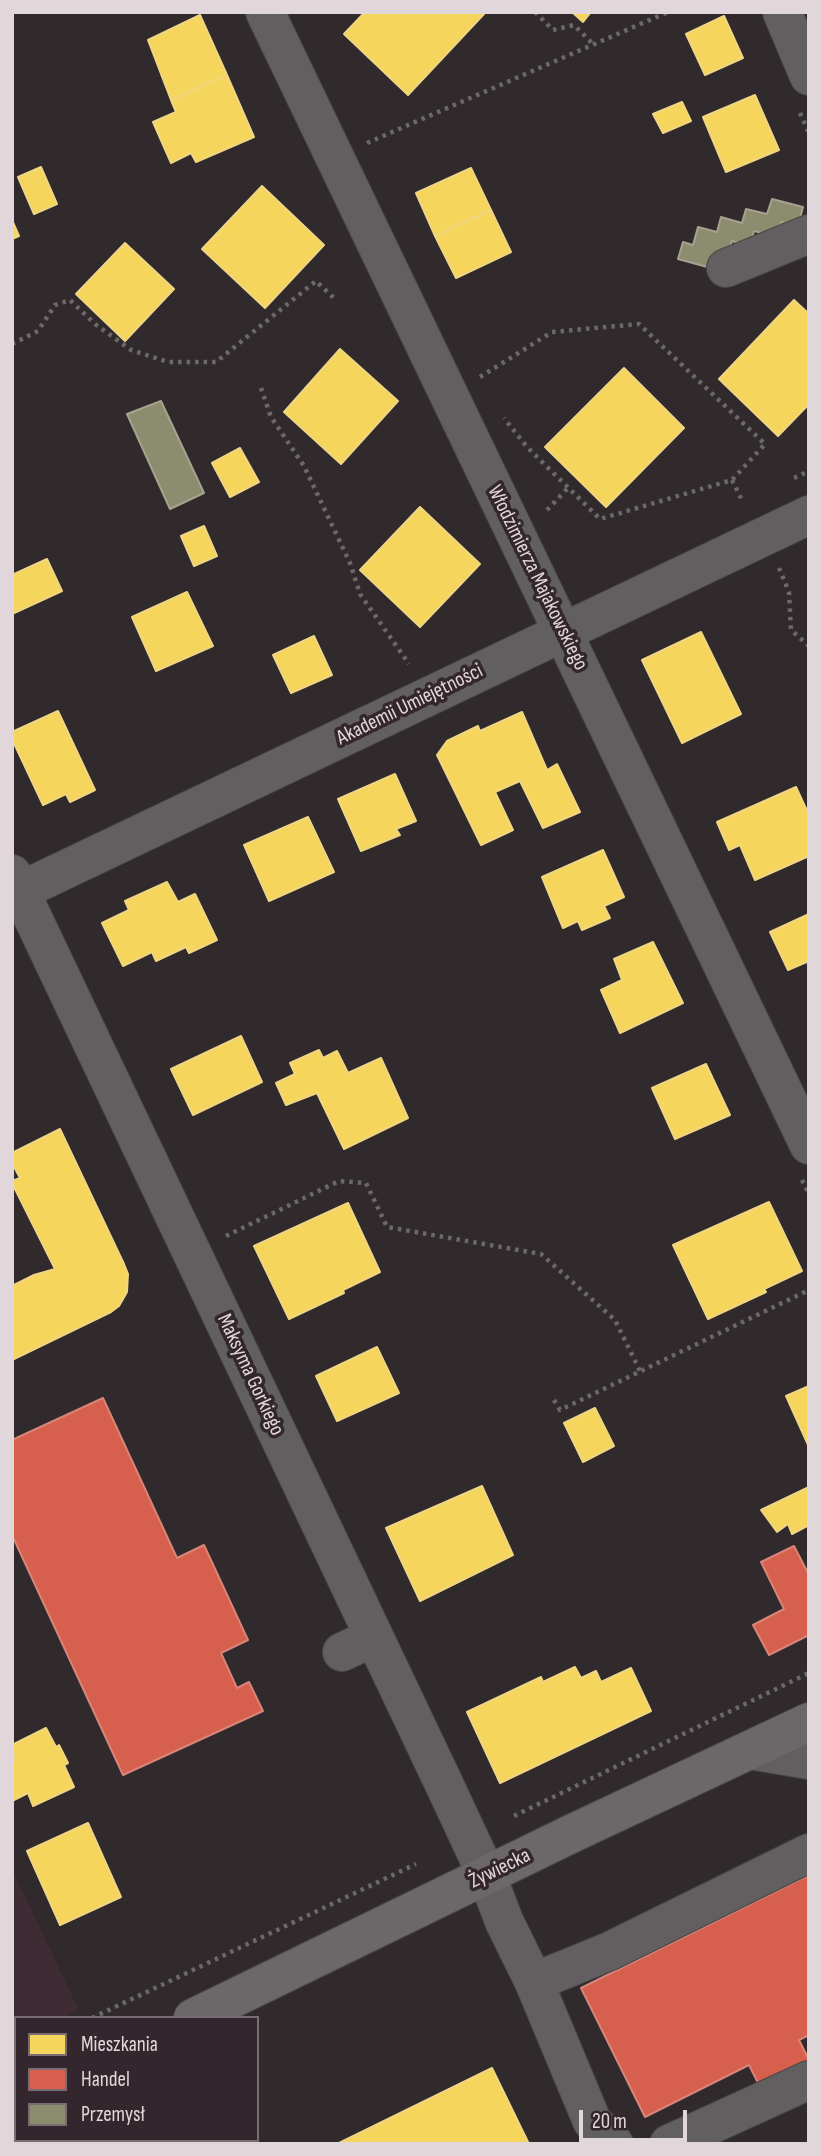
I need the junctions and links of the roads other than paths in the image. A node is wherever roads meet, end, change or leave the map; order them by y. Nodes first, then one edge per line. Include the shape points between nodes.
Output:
1 (265, 12) edge
2 (790, 15) edge
3 (809, 76) edge
4 (809, 234) edge
5 (726, 268) dead end
6 (809, 515) edge
7 (563, 632) junction
8 (15, 887) edge
9 (809, 1144) edge
10 (809, 1722) edge
11 (750, 1750) junction
12 (809, 1760) edge
13 (809, 1853) edge
14 (486, 1876) junction
15 (534, 1982) junction
16 (197, 2016) edge
17 (809, 2080) edge
18 (745, 2082) dead end
19 (614, 2144) edge
20 (620, 2144) edge
21 (669, 2144) edge

1 - 7 street, Włodzimierza Majakowskiego via 335,156 464,387
2 - 3 street
4 - 5 street
6 - 7 street, Akademii Umiejętności
7 - 8 street, Akademii Umiejętności
7 - 9 street, Włodzimierza Majakowskiego
8 - 14 street, Maksyma Gorkiego via 232,1377 358,1645
10 - 11 main road, Żywiecka
11 - 12 street
11 - 14 main road, Żywiecka
13 - 15 street via 610,1951
14 - 15 street, Maksyma Gorkiego
14 - 16 main road, Żywiecka
15 - 19 street, Maksyma Gorkiego via 592,2121
17 - 21 street
18 - 20 street

